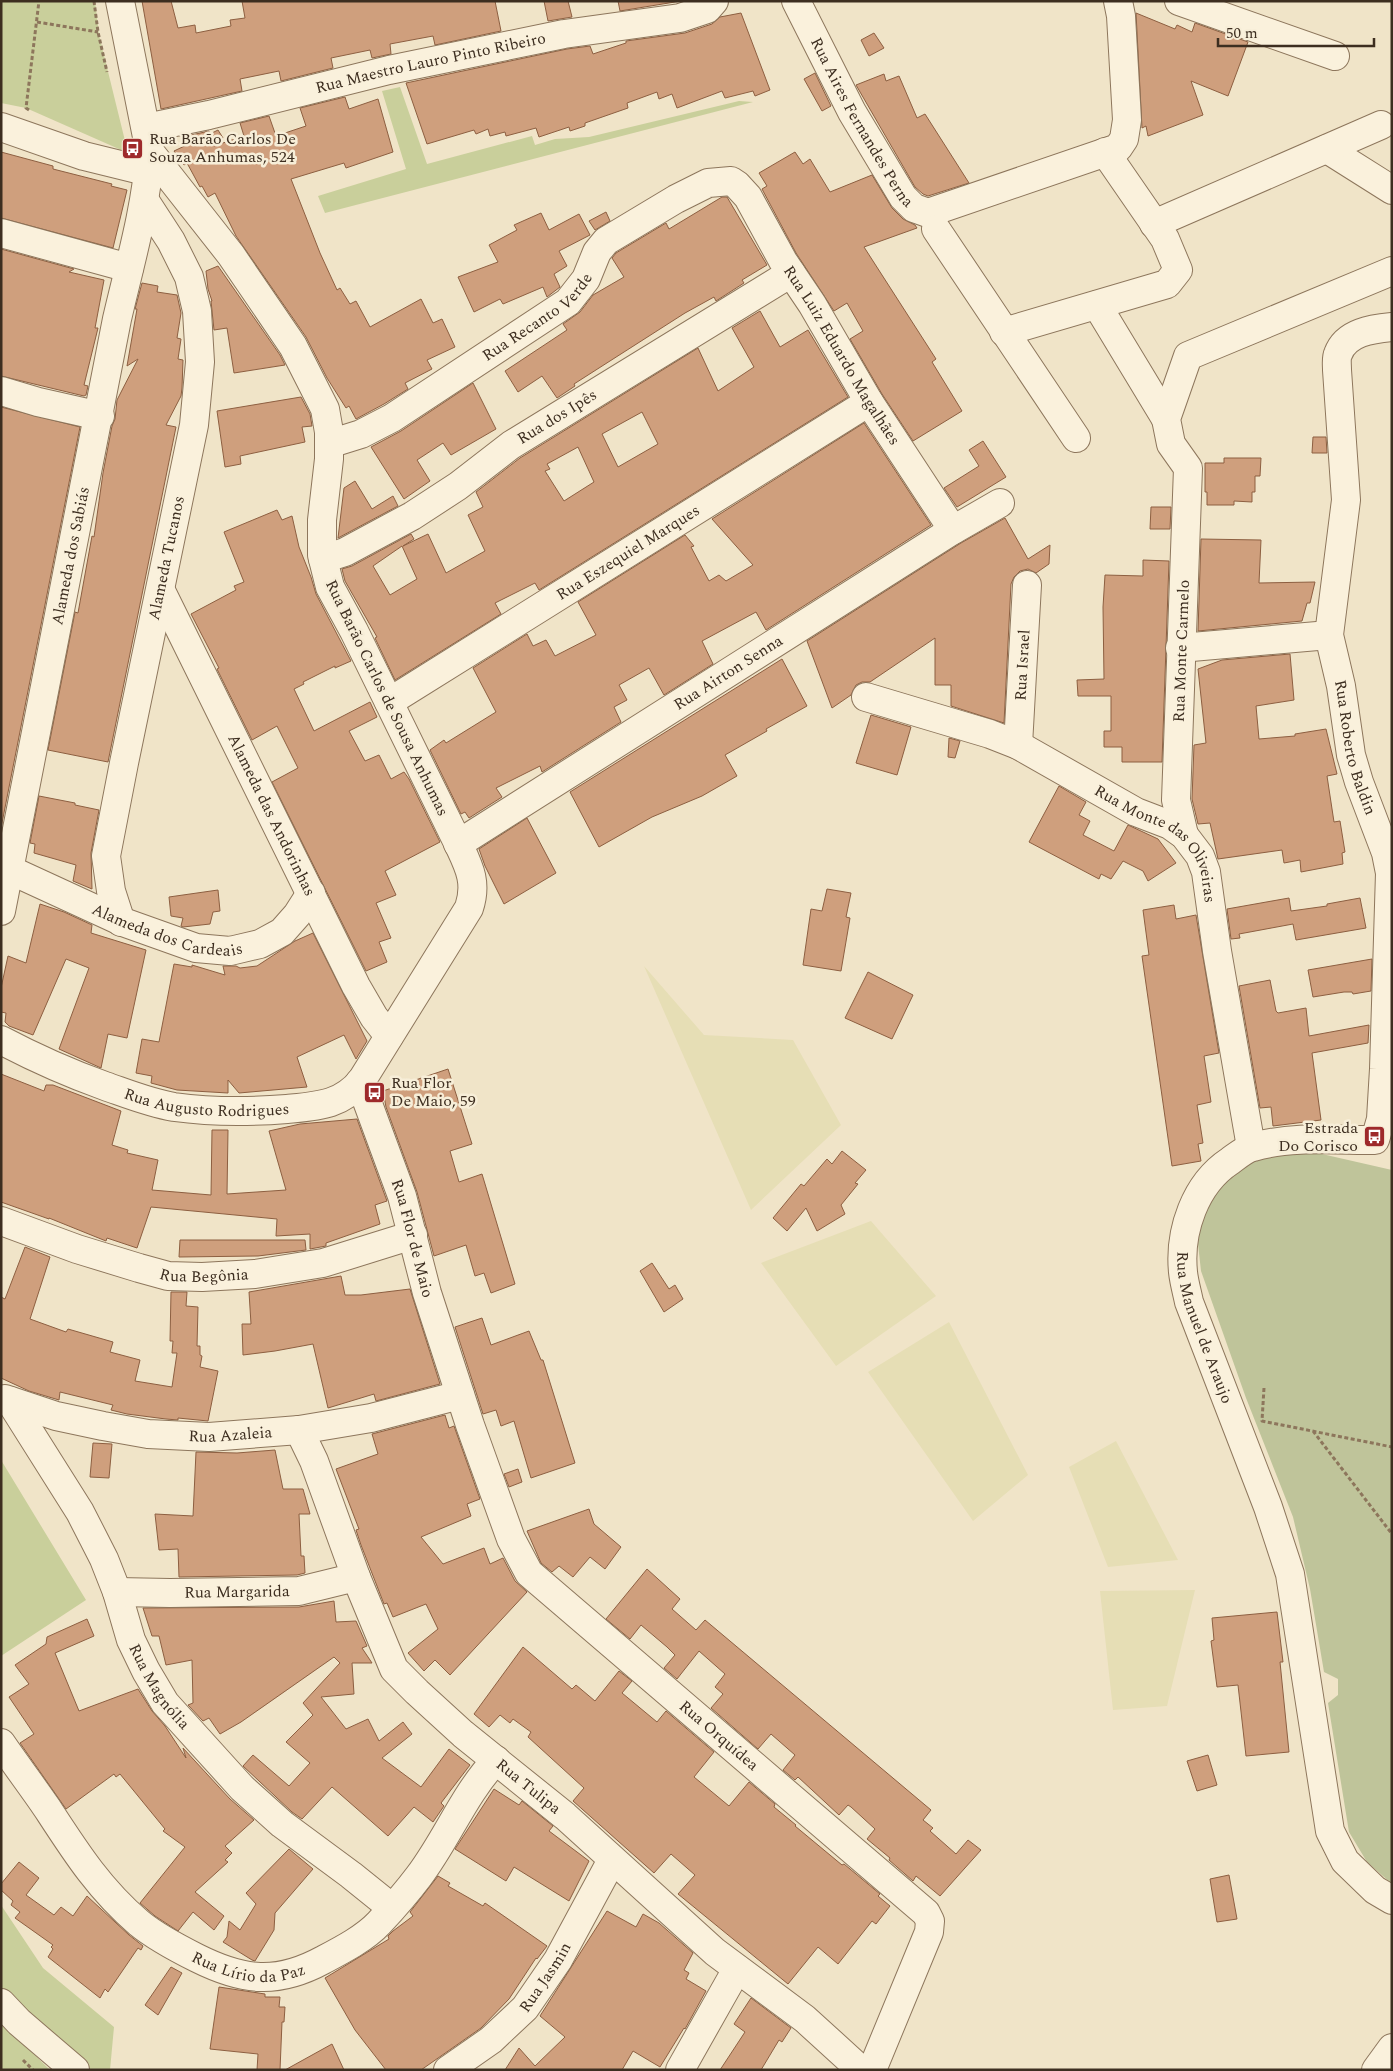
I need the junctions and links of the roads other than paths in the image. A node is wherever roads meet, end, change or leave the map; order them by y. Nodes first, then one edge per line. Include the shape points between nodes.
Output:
1 (120, 1) edge
2 (714, 1) edge
3 (796, 1) edge
4 (1118, 1) edge
5 (1179, 1) edge
6 (1335, 56) dead end
7 (1382, 125) dead end
8 (1, 127) edge
9 (1327, 149) junction
10 (148, 151) junction
11 (1105, 152) junction
12 (731, 181) joint
13 (1392, 190) edge
14 (144, 201) junction
15 (1154, 224) junction
16 (936, 229) dead end
17 (1, 233) edge
18 (129, 268) junction
19 (1392, 271) edge
20 (791, 273) junction
21 (1097, 305) junction
22 (1392, 327) edge
23 (1004, 332) junction
24 (1, 391) edge
25 (869, 402) junction
26 (100, 416) junction
27 (1166, 418) junction
28 (1076, 438) dead end
29 (329, 444) junction
30 (1000, 503) dead end
31 (953, 530) junction
32 (323, 559) junction
33 (1027, 585) dead end
34 (161, 591) junction
35 (1329, 634) junction
36 (1180, 648) junction
37 (866, 697) dead end
38 (389, 702) junction
39 (1018, 745) junction
40 (1184, 835) junction
41 (458, 844) junction
42 (10, 870) junction
43 (311, 893) junction
44 (1, 911) edge
45 (121, 922) junction
46 (389, 1036) junction
47 (1, 1040) edge
48 (360, 1082) junction
49 (1383, 1145) edge
50 (1251, 1147) junction
51 (1, 1221) edge
52 (413, 1236) junction
53 (460, 1395) junction
54 (6, 1399) edge
55 (299, 1430) junction
56 (356, 1577) junction
57 (117, 1592) junction
58 (1, 1743) edge
59 (496, 1760) junction
60 (612, 1860) junction
61 (1392, 1900) edge
62 (392, 1908) junction
63 (737, 1969) junction
64 (1, 2003) edge
65 (1392, 2048) edge
66 (75, 2070) edge
67 (448, 2070) edge
68 (680, 2070) edge
69 (861, 2070) edge
70 (872, 2070) edge
71 (1376, 2070) edge

1 - 10 street, Rua Barão Carlos de Sousa Anhumas
2 - 10 street, Rua Maestro Lauro Pinto Ribeiro via 707,9 680,18 555,36 389,70 209,116
3 - 11 street, Rua Aires Fernandes Perna via 852,112 903,197 920,212 928,213
4 - 11 street, Rua Aires Fernandes Perna via 1127,120 1124,138 1118,148
5 - 6 street
7 - 9 street
8 - 10 street via 84,156
9 - 13 street
9 - 15 street
10 - 14 street, Alameda dos Sabiás
10 - 29 street, Rua Barão Carlos de Sousa Anhumas via 230,255 293,346 325,409
11 - 15 street
12 - 20 street, Rua Luiz Eduardo Magalhães via 748,197
12 - 29 street, Rua Recanto Verde via 708,183 626,228 597,252 586,279 568,302 392,418 361,434
14 - 18 street, Alameda dos Sabiás
14 - 34 street, Alameda Tucanos via 171,241 189,277 197,311 200,362 194,425
15 - 21 street via 1165,239 1178,270 1168,284
16 - 23 street
17 - 18 street
18 - 26 street, Alameda dos Sabiás
19 - 27 street via 1188,356
20 - 25 street, Rua Luiz Eduardo Magalhães
20 - 32 street, Rua dos Ipês via 511,445 412,516 345,552
21 - 23 street
21 - 27 street
22 - 35 street, Rua Roberto Baldin via 1367,329 1349,338 1338,354 1346,500
23 - 28 street
24 - 26 street
25 - 31 street, Rua Luiz Eduardo Magalhães
25 - 38 street, Rua Eszequiel Marques
26 - 42 street, Alameda dos Sabiás
27 - 36 street, Rua Monte Carmelo via 1171,444 1188,468
29 - 32 street, Rua Barão Carlos de Sousa Anhumas via 322,520
30 - 31 street, Rua Airton Senna
31 - 41 street, Rua Airton Senna
32 - 38 street, Rua Barão Carlos de Sousa Anhumas via 330,587
33 - 39 street, Rua Israel
34 - 43 street, Alameda das Andorinhas
34 - 45 street, Alameda Tucanos via 106,856 111,891
35 - 36 street
35 - 49 street, Rua Roberto Baldin via 1351,754 1386,852 1390,873 1381,1119
36 - 40 street, Rua Monte Carmelo via 1176,800
37 - 39 street, Rua Monte das Oliveiras
38 - 41 street, Rua Barão Carlos de Sousa Anhumas
39 - 40 street, Rua Monte das Oliveiras via 1136,812 1170,825
40 - 50 street, Rua Monte das Oliveiras via 1200,856 1206,872
41 - 46 street, Rua Barão Carlos de Sousa Anhumas via 474,885 469,908
42 - 44 street, Alameda dos Sabiás
42 - 45 street, Alameda dos Cardeais
43 - 45 street, Alameda dos Cardeais via 282,932 260,944 230,951 196,948
43 - 46 street, Alameda das Andorinhas via 356,986
46 - 48 street, Rua Augusto Rodrigues
47 - 48 street, Rua Augusto Rodrigues via 56,1068 139,1099 207,1110 261,1111 310,1107 342,1099
48 - 52 street, Rua Flor de Maio via 402,1196
49 - 50 street, Rua Roberto Baldin via 1289,1141
50 - 61 street, Rua Manuel de Araujo via 1218,1169 1203,1188 1184,1237 1183,1271 1189,1302 1290,1574 1330,1831 1345,1861 1374,1890
51 - 52 street, Rua Begônia via 77,1249 168,1276 255,1274 323,1263
52 - 53 street, Rua Flor de Maio via 427,1293
53 - 55 street, Rua Azaleia via 372,1418
53 - 70 street, Rua Orquídea via 511,1539 529,1573 926,1913 930,1921 929,1932
54 - 55 street, Rua Azaleia via 56,1416 148,1434 209,1437
54 - 57 street, Rua Magnólia via 80,1512
55 - 56 street, Rua Tulipa via 314,1461
56 - 57 street, Rua Margarida via 300,1591
56 - 59 street, Rua Tulipa via 394,1669 456,1728
57 - 62 street, Rua Magnólia via 131,1640 165,1703 242,1788 282,1824
58 - 62 street, Rua Lírio da Paz via 88,1871 111,1896 140,1924 208,1964 261,1978 281,1977 309,1968 339,1952 378,1924
59 - 60 street, Rua Tulipa via 566,1816
59 - 62 street, Rua Lírio da Paz via 482,1775 419,1876
60 - 63 street, Rua Tulipa
60 - 67 street, Rua Jasmin via 558,1960 525,2008 491,2040
63 - 68 street
63 - 69 street, Rua Tulipa via 805,2019
64 - 66 street
65 - 71 street

